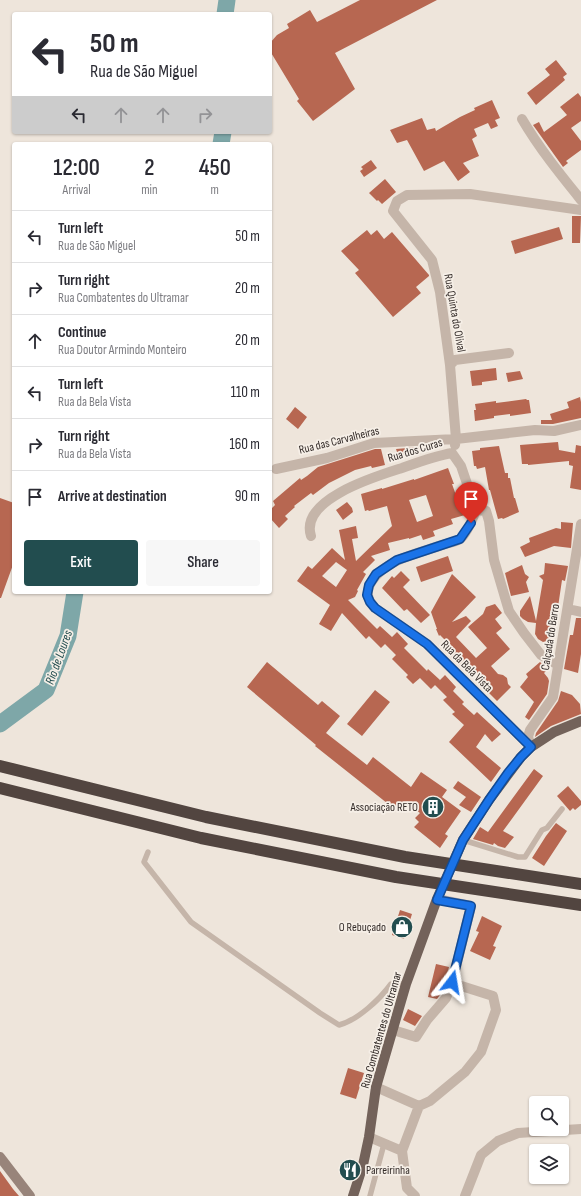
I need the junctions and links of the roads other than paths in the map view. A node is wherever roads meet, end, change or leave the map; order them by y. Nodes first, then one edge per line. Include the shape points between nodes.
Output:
1 (522, 118) dead end
2 (581, 200) edge
3 (581, 210) edge
4 (509, 353) dead end
5 (450, 365) junction
6 (581, 425) edge
7 (456, 439) junction
8 (452, 453) junction
9 (276, 469) dead end
10 (476, 510) junction
11 (581, 524) edge
12 (311, 536) dead end
13 (568, 610) junction
14 (581, 612) edge
15 (558, 665) junction
16 (581, 721) edge
17 (531, 747) junction
18 (0, 766) edge
19 (0, 788) edge
20 (562, 809) dead end
21 (463, 840) junction
22 (148, 852) dead end
23 (581, 884) edge
24 (437, 900) junction
25 (581, 905) edge
26 (452, 982) junction
27 (406, 984) junction
28 (394, 1030) junction
29 (376, 1087) junction
30 (419, 1106) junction
31 (581, 1129) edge
32 (369, 1137) junction
33 (384, 1144) junction
34 (402, 1151) junction
35 (0, 1157) edge
36 (408, 1192) edge
37 (30, 1196) edge
38 (353, 1196) edge
39 (370, 1196) edge
40 (415, 1196) edge
41 (465, 1196) edge

1 - 2 street via 557,171
3 - 5 street, Rua Quinta do Olival via 470,194 407,195 397,201 393,211 432,260 440,292
4 - 5 street via 455,360
5 - 7 street, Rua Quinta do Olival
6 - 7 street, Rua das Carvalheiras via 554,432 535,430
7 - 8 street
7 - 9 street, Rua das Carvalheiras via 374,442 327,458
8 - 10 street, Rua dos Curas via 461,466
8 - 12 street, Rua dos Curas via 390,471 346,489 316,512 309,530
10 - 15 street via 486,511 494,560 509,611 541,655
10 - 17 street, Rua da Bela Vista via 460,539 397,560 376,574 369,585 367,595 375,608 427,644
11 - 13 street, Calçada do Barro
13 - 14 street
13 - 15 street, Calçada do Barro
15 - 17 street, Calçada do Barro via 553,697 528,736
16 - 17 main road, Rua Combatentes do Ultramar via 554,732
17 - 21 main road, Rua Combatentes do Ultramar via 508,773
18 - 23 highway, bridge via 237,823 405,857
19 - 25 highway, bridge via 201,838 396,877
20 - 21 lane via 547,828 542,830 525,857
21 - 24 main road, Rua Combatentes do Ultramar
22 - 27 lane via 144,862 191,922 320,1014 340,1025 348,1023 381,998 391,984
24 - 26 street via 471,906
24 - 27 main road, Rua Combatentes do Ultramar
26 - 28 street via 446,998 416,1037
26 - 30 street via 493,996 496,1010 481,1052 465,1072 430,1101
27 - 28 main road, Rua Combatentes do Ultramar
28 - 29 main road, Rua Combatentes do Ultramar
29 - 30 street
29 - 32 main road, Rua Combatentes do Ultramar
30 - 34 street
31 - 41 street via 518,1133 498,1141 481,1155
32 - 33 street
32 - 38 main road, Rua Combatentes do Ultramar
33 - 34 street
33 - 39 lane
34 - 36 street
35 - 37 street
36 - 40 street

